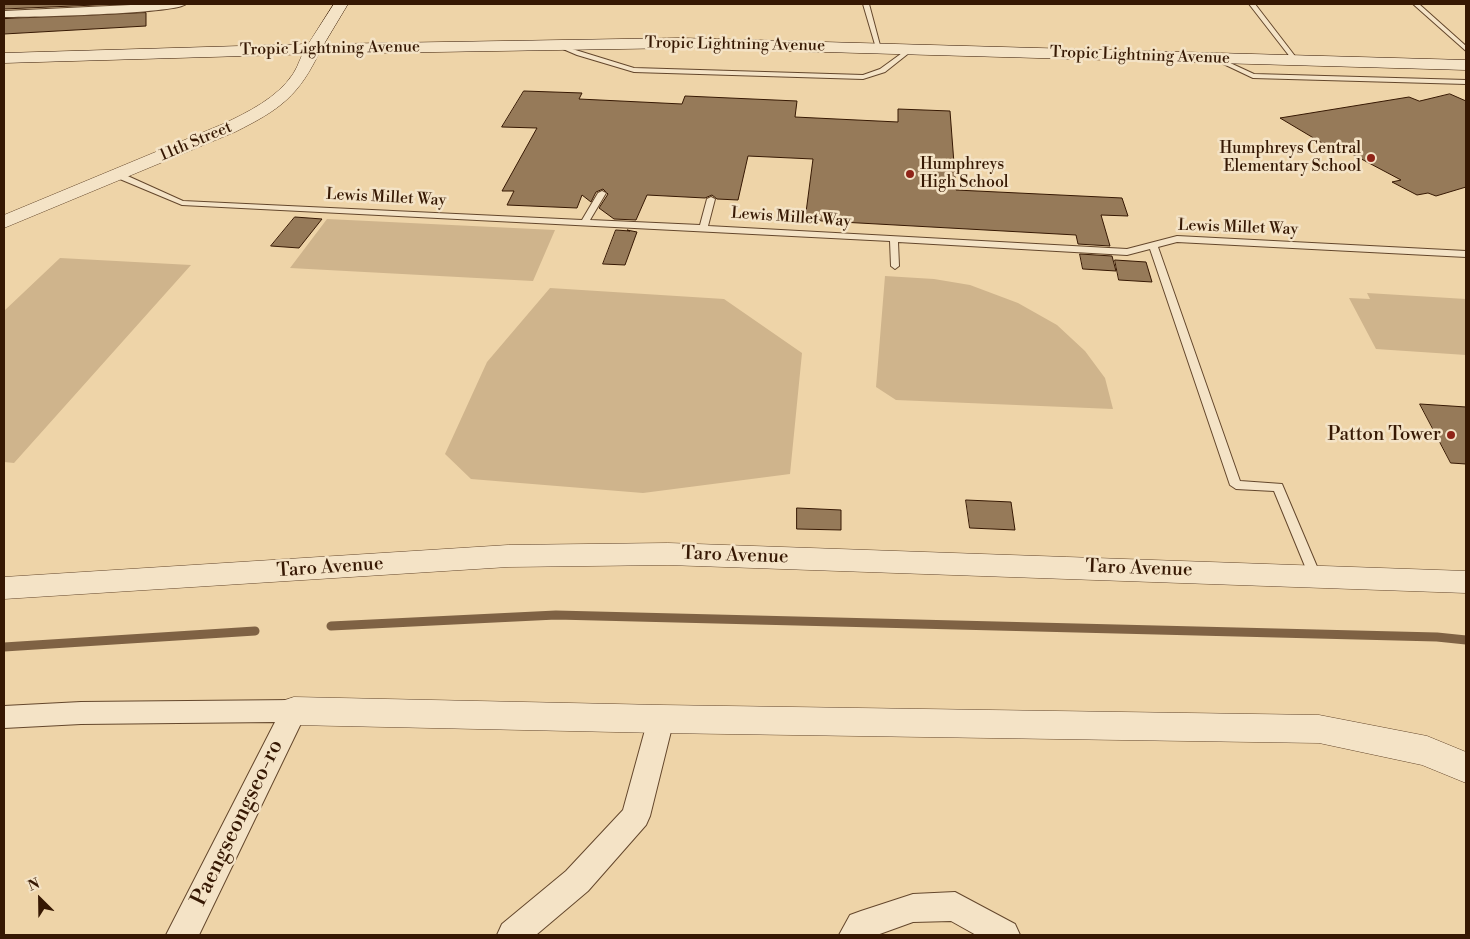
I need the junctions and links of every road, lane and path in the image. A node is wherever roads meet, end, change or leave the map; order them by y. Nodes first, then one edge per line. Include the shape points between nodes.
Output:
1 (180, 4) edge
2 (340, 4) edge
3 (866, 4) edge
4 (1252, 4) edge
5 (1416, 4) edge
6 (4, 14) edge
7 (558, 44) junction
8 (879, 48) junction
9 (313, 49) junction
10 (911, 49) junction
11 (1466, 49) edge
12 (4, 58) edge
13 (1215, 58) junction
14 (1296, 60) junction
15 (1466, 65) edge
16 (1466, 82) edge
17 (118, 175) junction
18 (602, 193) dead end
19 (711, 199) dead end
20 (4, 222) edge
21 (586, 222) junction
22 (703, 228) junction
23 (894, 240) junction
24 (1153, 245) junction
25 (1466, 254) edge
26 (894, 266) dead end
27 (1315, 576) junction
28 (1466, 582) edge
29 (4, 588) edge
30 (294, 711) junction
31 (4, 717) edge
32 (661, 719) junction
33 (1466, 768) edge
34 (182, 935) edge
35 (513, 935) edge
36 (855, 935) edge
37 (1004, 935) edge

1 - 6 street
2 - 9 street, 11th Street
3 - 8 lane
4 - 14 lane
5 - 11 lane
7 - 8 street, Tropic Lightning Avenue via 681,43
7 - 9 street, Tropic Lightning Avenue
7 - 10 lane via 579,54 634,70 863,77 885,71
8 - 10 street, Tropic Lightning Avenue
9 - 12 street, Tropic Lightning Avenue
9 - 17 street, 11th Street via 292,87 253,116
10 - 13 street, Tropic Lightning Avenue
13 - 14 street, Tropic Lightning Avenue
13 - 16 lane via 1254,76
14 - 15 street, Tropic Lightning Avenue
17 - 20 street, 11th Street
17 - 21 lane, Lewis Millet Way via 182,203
18 - 21 lane
19 - 22 lane
21 - 22 lane, Lewis Millet Way
22 - 23 lane, Lewis Millet Way
23 - 24 lane, Lewis Millet Way via 1127,252
23 - 26 lane
24 - 25 lane, Lewis Millet Way via 1177,239
24 - 27 lane via 1236,485 1278,487
27 - 28 street, Taro Avenue
27 - 29 street, Taro Avenue via 668,554 508,556
30 - 31 street
30 - 32 street
30 - 34 street, Paengseongseo-ro
32 - 33 street via 1319,729 1427,751
32 - 35 street via 636,816 577,881
36 - 37 street via 861,926 913,908 955,906

